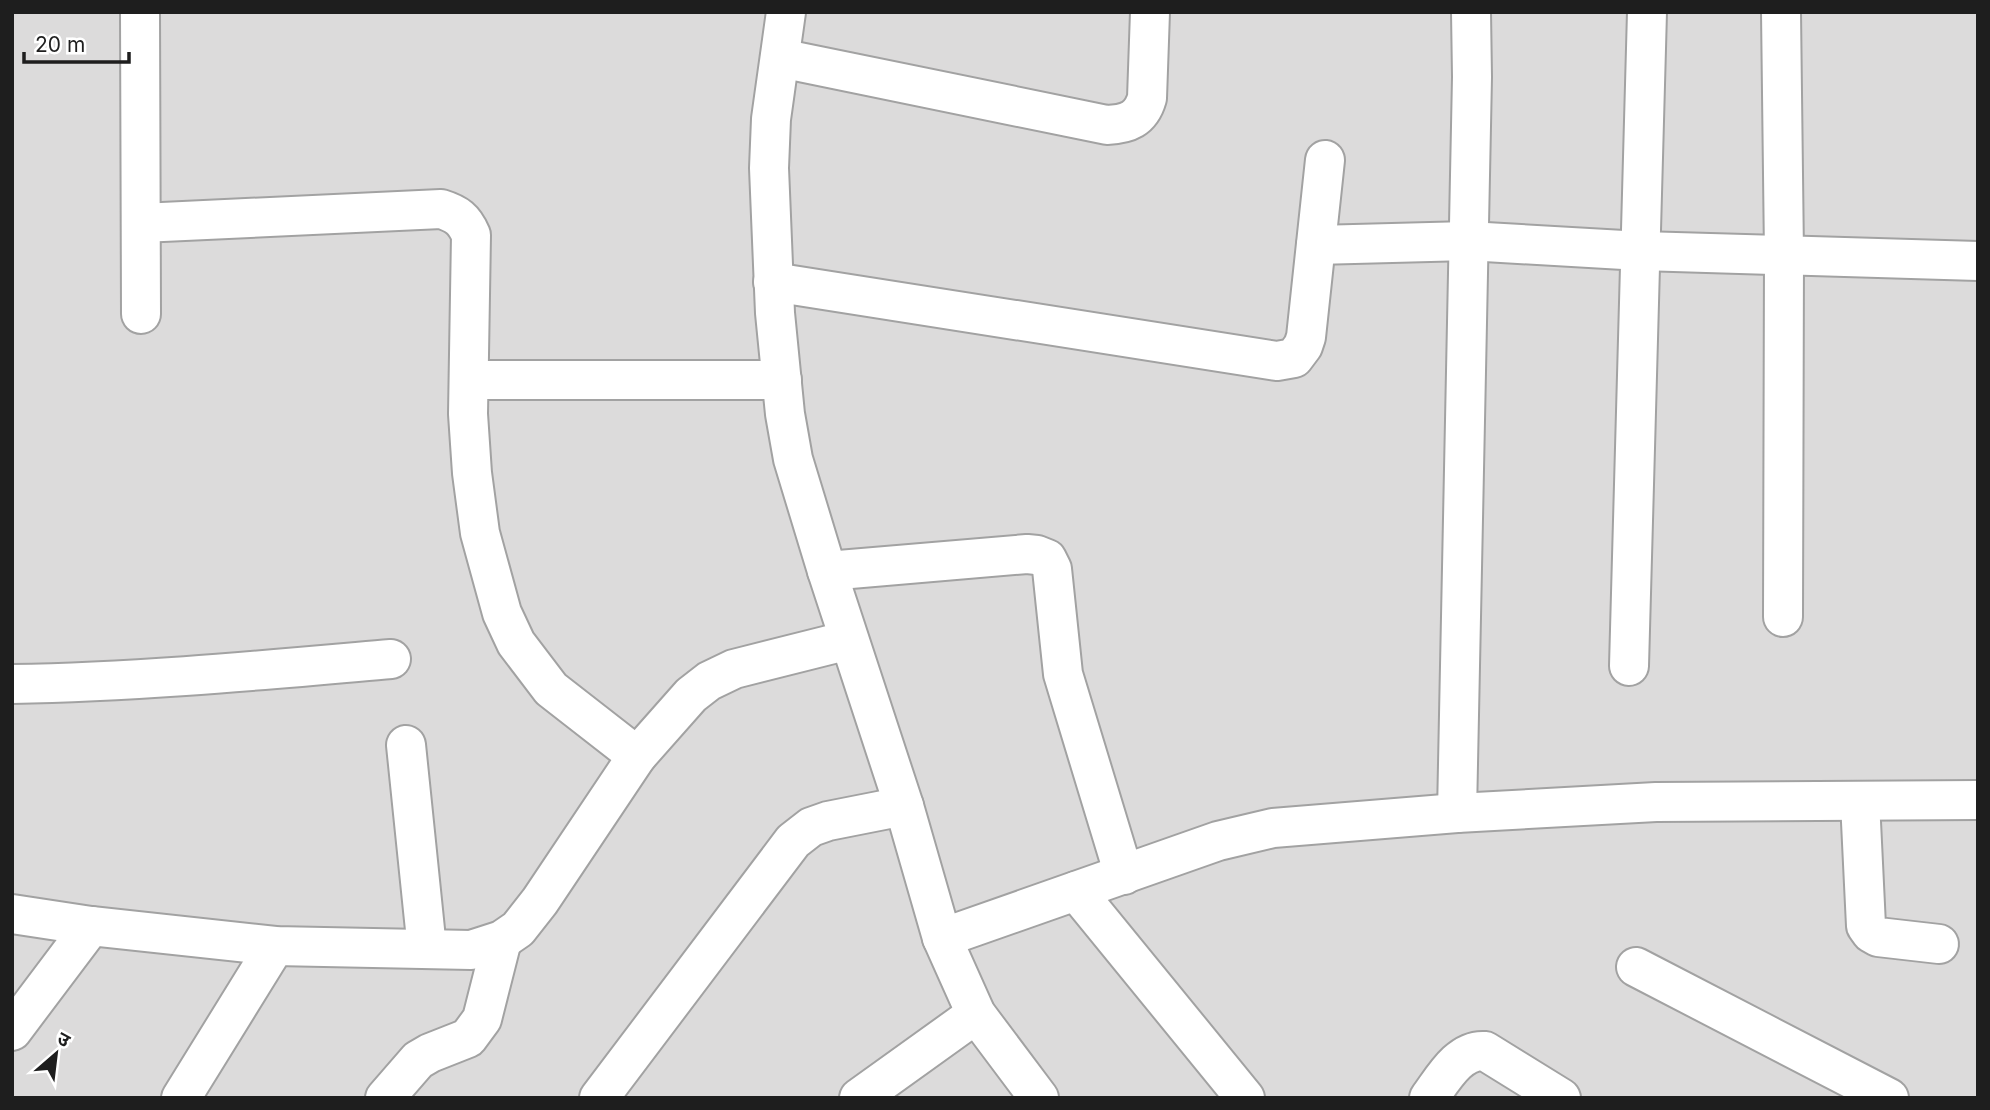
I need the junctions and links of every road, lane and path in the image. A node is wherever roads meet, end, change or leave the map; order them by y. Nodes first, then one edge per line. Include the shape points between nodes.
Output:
1 (140, 12) edge
2 (786, 12) edge
3 (1150, 12) edge
4 (1471, 12) edge
5 (1647, 12) edge
6 (1781, 12) edge
7 (780, 58) junction
8 (1325, 160) dead end
9 (141, 223) junction
10 (1468, 241) junction
11 (1316, 245) junction
12 (1642, 251) junction
13 (1784, 255) junction
14 (1978, 261) edge
15 (773, 282) junction
16 (141, 314) dead end
17 (469, 380) junction
18 (782, 380) junction
19 (827, 571) junction
20 (1783, 617) dead end
21 (849, 640) junction
22 (391, 659) dead end
23 (1629, 666) dead end
24 (12, 684) edge
25 (406, 745) dead end
26 (637, 756) junction
27 (1978, 800) edge
28 (1860, 801) junction
29 (904, 806) junction
30 (1457, 813) junction
31 (1124, 874) junction
32 (1076, 891) junction
33 (12, 914) edge
34 (91, 926) junction
35 (942, 937) junction
36 (502, 940) junction
37 (1939, 944) dead end
38 (275, 946) junction
39 (428, 949) junction
40 (1636, 967) dead end
41 (976, 1014) junction
42 (12, 1031) edge
43 (181, 1098) edge
44 (386, 1098) edge
45 (599, 1098) edge
46 (859, 1098) edge
47 (1039, 1098) edge
48 (1245, 1098) edge
49 (1429, 1098) edge
50 (1561, 1098) edge
51 (1889, 1098) edge

1 - 9 street
2 - 7 street
3 - 7 street via 1147,98 1136,119 1121,124 1107,125
4 - 10 street
5 - 12 street
6 - 13 street
7 - 15 street via 769,168
8 - 11 street
9 - 16 street
9 - 17 street via 441,209 454,214 466,222 471,235
10 - 11 street
10 - 12 street
10 - 30 street
11 - 15 street via 1303,346 1294,358 1277,361
12 - 13 street
12 - 23 street
13 - 14 street
13 - 20 street
15 - 18 street
17 - 18 street
17 - 26 street via 472,474 480,533 502,613 516,642 551,689
18 - 19 street via 793,459
19 - 21 street
19 - 31 street via 1027,554 1047,559 1052,569 1065,683
21 - 26 street via 734,669 709,681
21 - 29 street
22 - 24 street via 208,675
25 - 39 street
26 - 36 street via 540,901 518,929
27 - 28 street
28 - 30 street via 1656,802
28 - 37 street via 1866,926 1878,937
29 - 35 street
29 - 45 street via 828,821 793,841
30 - 31 street via 1273,828 1218,841
31 - 32 street
32 - 35 street
32 - 48 street
33 - 34 street
34 - 38 street
34 - 42 street
35 - 41 street
36 - 39 street via 471,950
36 - 44 street via 476,1029 468,1038 418,1060
38 - 39 street
38 - 43 street
40 - 51 street
41 - 46 street
41 - 47 street
49 - 50 street via 1464,1055 1476,1050 1485,1051

